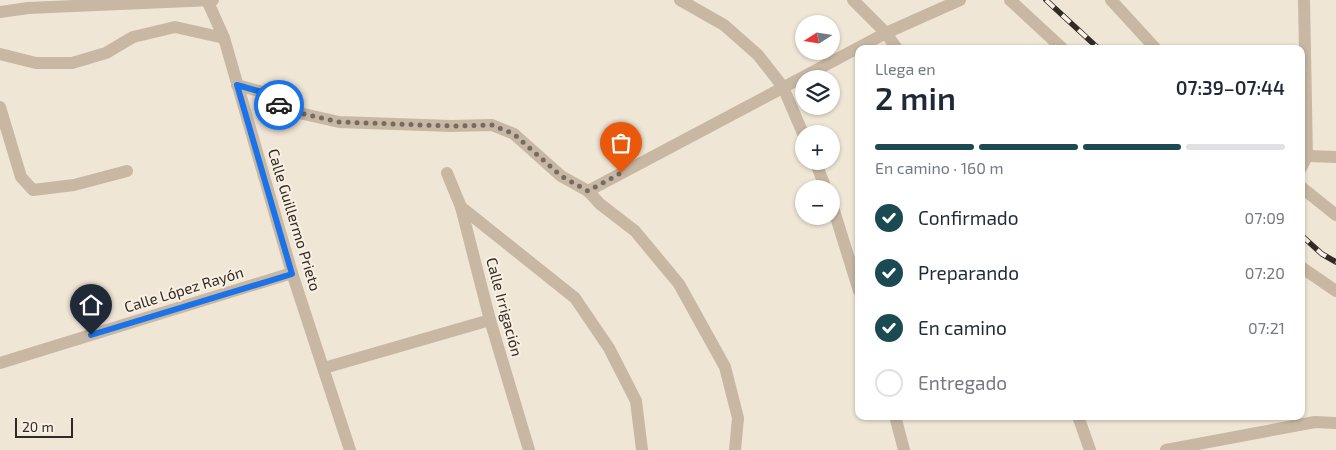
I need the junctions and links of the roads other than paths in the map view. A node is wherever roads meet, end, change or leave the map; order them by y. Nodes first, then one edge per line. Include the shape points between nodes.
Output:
1 (209, 0) edge
2 (680, 0) edge
3 (853, 0) edge
4 (960, 0) edge
5 (1010, 0) edge
6 (1110, 0) edge
7 (1304, 0) edge
8 (28, 4) edge
9 (0, 12) edge
10 (886, 33) junction
11 (224, 38) junction
12 (863, 45) edge
13 (894, 45) edge
14 (1059, 45) edge
15 (1152, 45) edge
16 (1305, 45) edge
17 (855, 49) edge
18 (1305, 52) edge
19 (0, 54) edge
20 (237, 85) junction
21 (783, 87) junction
22 (0, 107) edge
23 (799, 125) edge
24 (1307, 156) junction
25 (1336, 157) edge
26 (1305, 160) edge
27 (127, 171) dead end
28 (447, 173) dead end
29 (1305, 189) edge
30 (588, 191) junction
31 (461, 207) junction
32 (1336, 215) edge
33 (838, 225) edge
34 (1305, 270) edge
35 (292, 274) junction
36 (855, 278) edge
37 (1336, 291) edge
38 (490, 320) junction
39 (0, 363) edge
40 (324, 368) junction
41 (896, 420) edge
42 (1079, 420) edge
43 (1336, 423) edge
44 (350, 450) edge
45 (529, 450) edge
46 (642, 450) edge
47 (735, 450) edge
48 (904, 450) edge
49 (1090, 450) edge
50 (1166, 450) edge

1 - 8 street
1 - 11 street, Calle Guillermo Prieto
2 - 21 street via 724,25 758,56
3 - 10 street
4 - 10 street
5 - 14 street
6 - 15 street
7 - 16 street
8 - 9 street
10 - 12 street
10 - 13 street
11 - 19 street via 175,27 133,37 106,53 72,63 36,63
11 - 20 street, Calle Guillermo Prieto
17 - 21 street
18 - 24 street
20 - 30 street via 262,92 286,110 339,122 492,125 514,134 561,176
20 - 35 street, Calle Guillermo Prieto
21 - 23 street
21 - 30 street
22 - 27 street via 20,177 33,190 74,185
24 - 25 street
24 - 26 street
28 - 31 street, Calle Irrigación
29 - 32 street
30 - 47 street via 635,231 679,284 725,367 738,418
31 - 38 street, Calle Irrigación
31 - 46 street via 575,298 609,348 636,401
33 - 36 street
34 - 37 street
35 - 39 street, Calle López Rayón
35 - 40 street, Calle Guillermo Prieto
38 - 40 street
38 - 45 street, Calle Irrigación
40 - 44 street, Calle Guillermo Prieto
41 - 48 street
42 - 49 street
43 - 50 street via 1315,422

